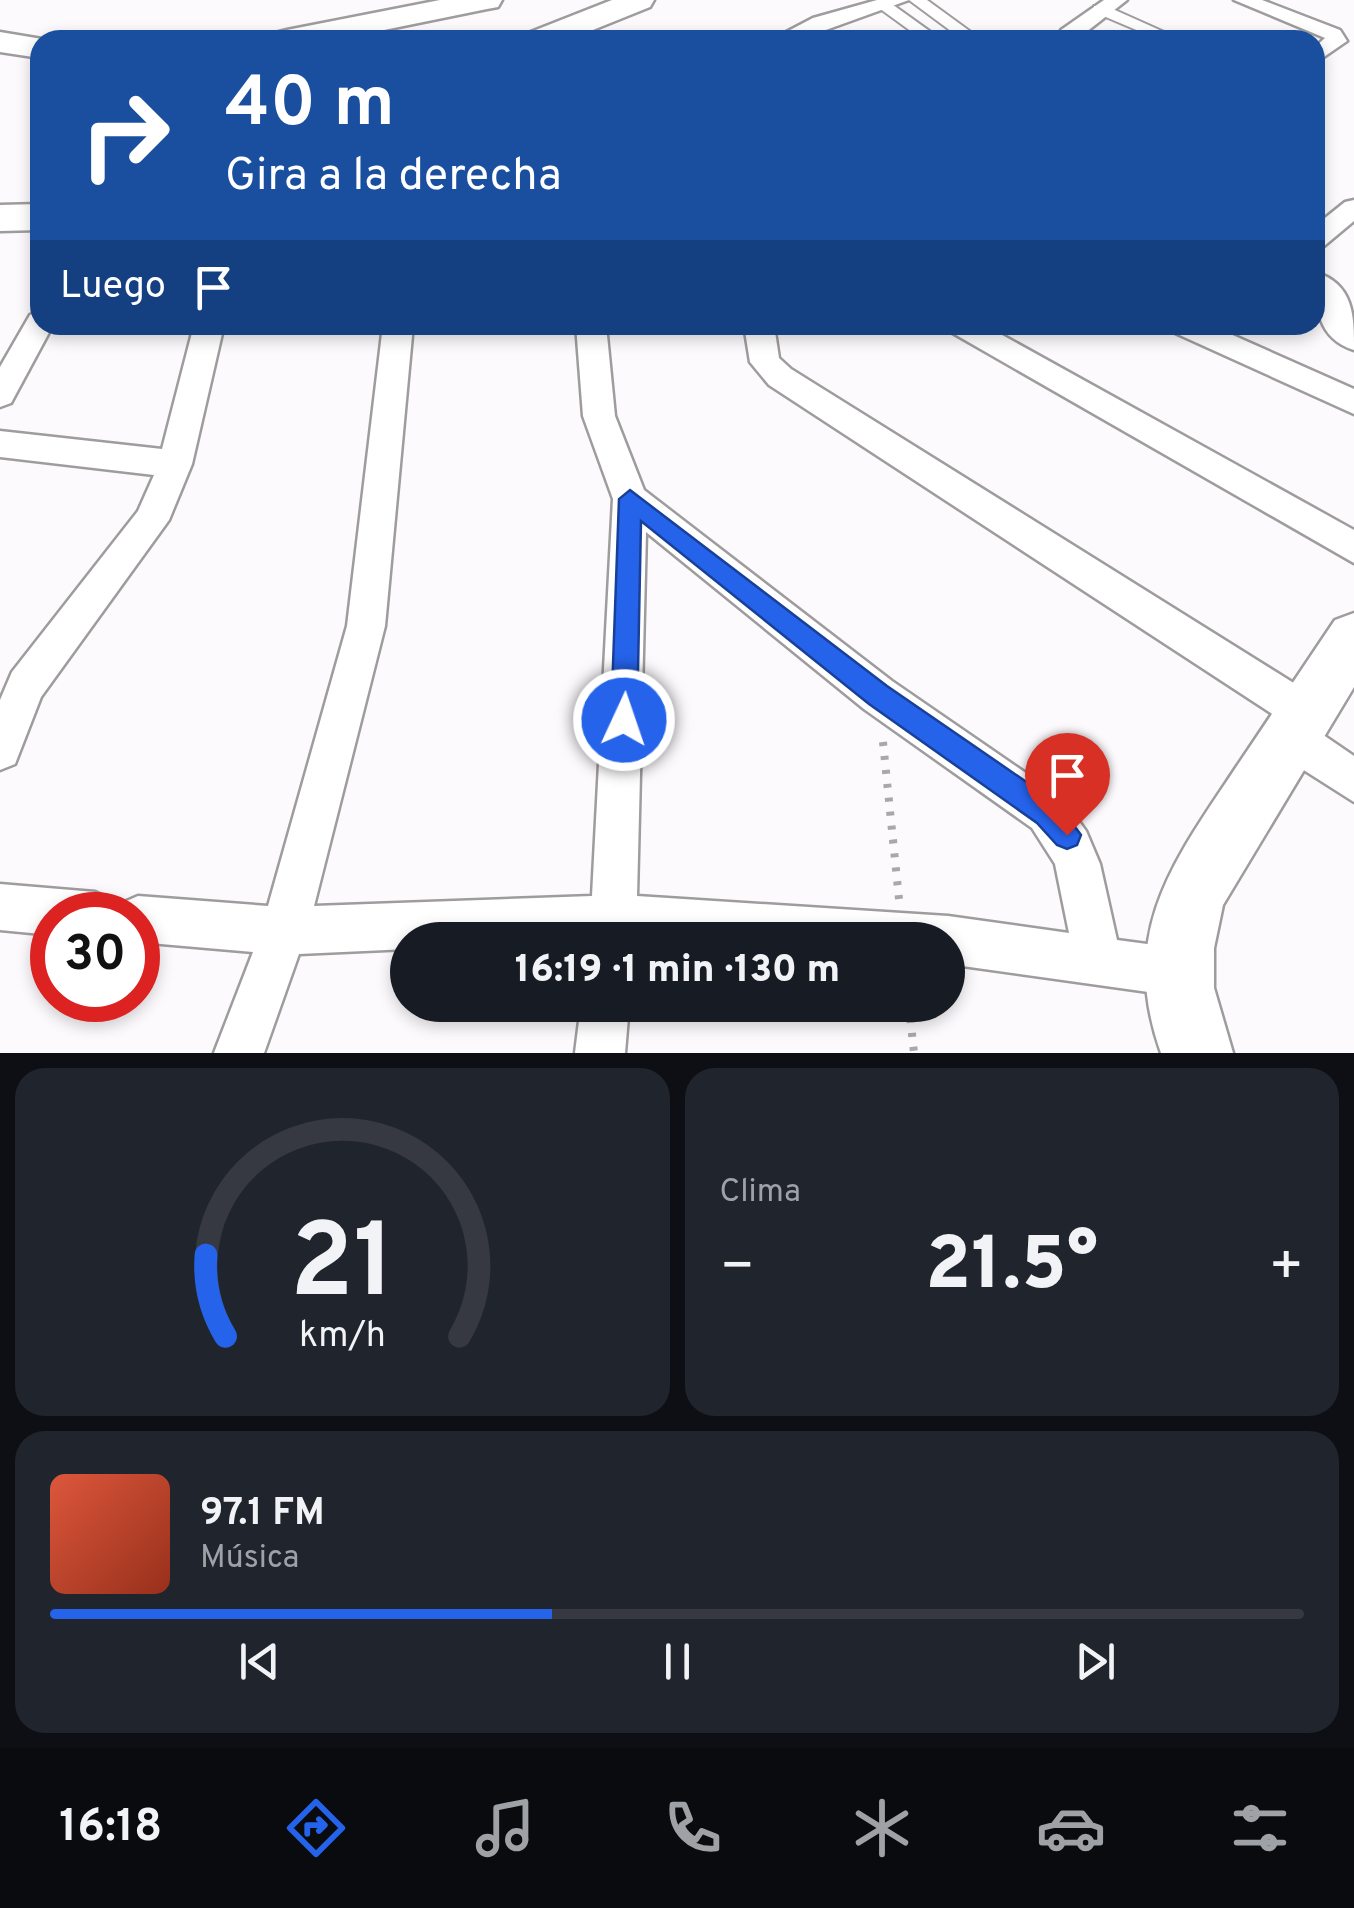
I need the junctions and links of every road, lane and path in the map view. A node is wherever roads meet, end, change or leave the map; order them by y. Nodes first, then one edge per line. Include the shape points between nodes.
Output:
1 (487, 0) edge
2 (639, 0) edge
3 (917, 0) edge
4 (1244, 0) edge
5 (894, 1) edge
6 (1108, 5) edge
7 (411, 6) edge
8 (577, 10) edge
9 (323, 30) edge
10 (552, 30) edge
11 (803, 30) edge
12 (924, 30) edge
13 (960, 30) edge
14 (1078, 30) edge
15 (1155, 30) edge
16 (1323, 30) edge
17 (1325, 31) edge
18 (0, 42) edge
19 (30, 46) edge
20 (1325, 49) edge
21 (1354, 208) edge
22 (30, 217) edge
23 (0, 218) edge
24 (1325, 232) edge
25 (1325, 267) edge
26 (1354, 276) edge
27 (1325, 299) edge
28 (33, 335) edge
29 (207, 335) edge
30 (397, 335) edge
31 (593, 335) edge
32 (760, 335) edge
33 (980, 335) edge
34 (1205, 335) edge
35 (1354, 335) edge
36 (0, 395) edge
37 (1354, 402) edge
38 (0, 444) edge
39 (176, 464) junction
40 (630, 499) junction
41 (1354, 548) edge
42 (1354, 638) edge
43 (878, 695) junction
44 (1300, 726) junction
45 (0, 749) edge
46 (1354, 781) edge
47 (0, 907) edge
48 (30, 910) edge
49 (160, 920) edge
50 (614, 922) edge
51 (928, 922) edge
52 (284, 930) junction
53 (390, 930) edge
54 (965, 943) edge
55 (1097, 961) junction
56 (1177, 972) junction
57 (604, 1022) edge
58 (911, 1022) edge
59 (239, 1053) edge
60 (600, 1053) edge
61 (914, 1053) edge
62 (1197, 1053) edge

1 - 7 highway
2 - 8 highway
3 - 13 street
4 - 16 street
5 - 11 street
5 - 12 street
6 - 14 street
6 - 15 street
7 - 9 highway
8 - 10 highway
17 - 20 street via 1336,41
18 - 19 highway
21 - 24 street
22 - 23 highway
25 - 26 main road
27 - 35 main road
28 - 36 street
29 - 39 street
30 - 52 street via 366,626
31 - 40 street via 599,416
32 - 44 street via 764,362 780,377
33 - 41 street
34 - 37 street
38 - 39 street
39 - 45 street via 152,520 26,684
40 - 43 street
40 - 50 street
42 - 44 main road
43 - 51 path
43 - 55 street via 1047,813 1067,835 1080,863
44 - 46 street
44 - 56 main road via 1197,883 1181,927
47 - 48 street
49 - 52 street
52 - 53 street
52 - 59 street
54 - 55 street
55 - 56 street
56 - 62 main road
57 - 60 street
58 - 61 path

